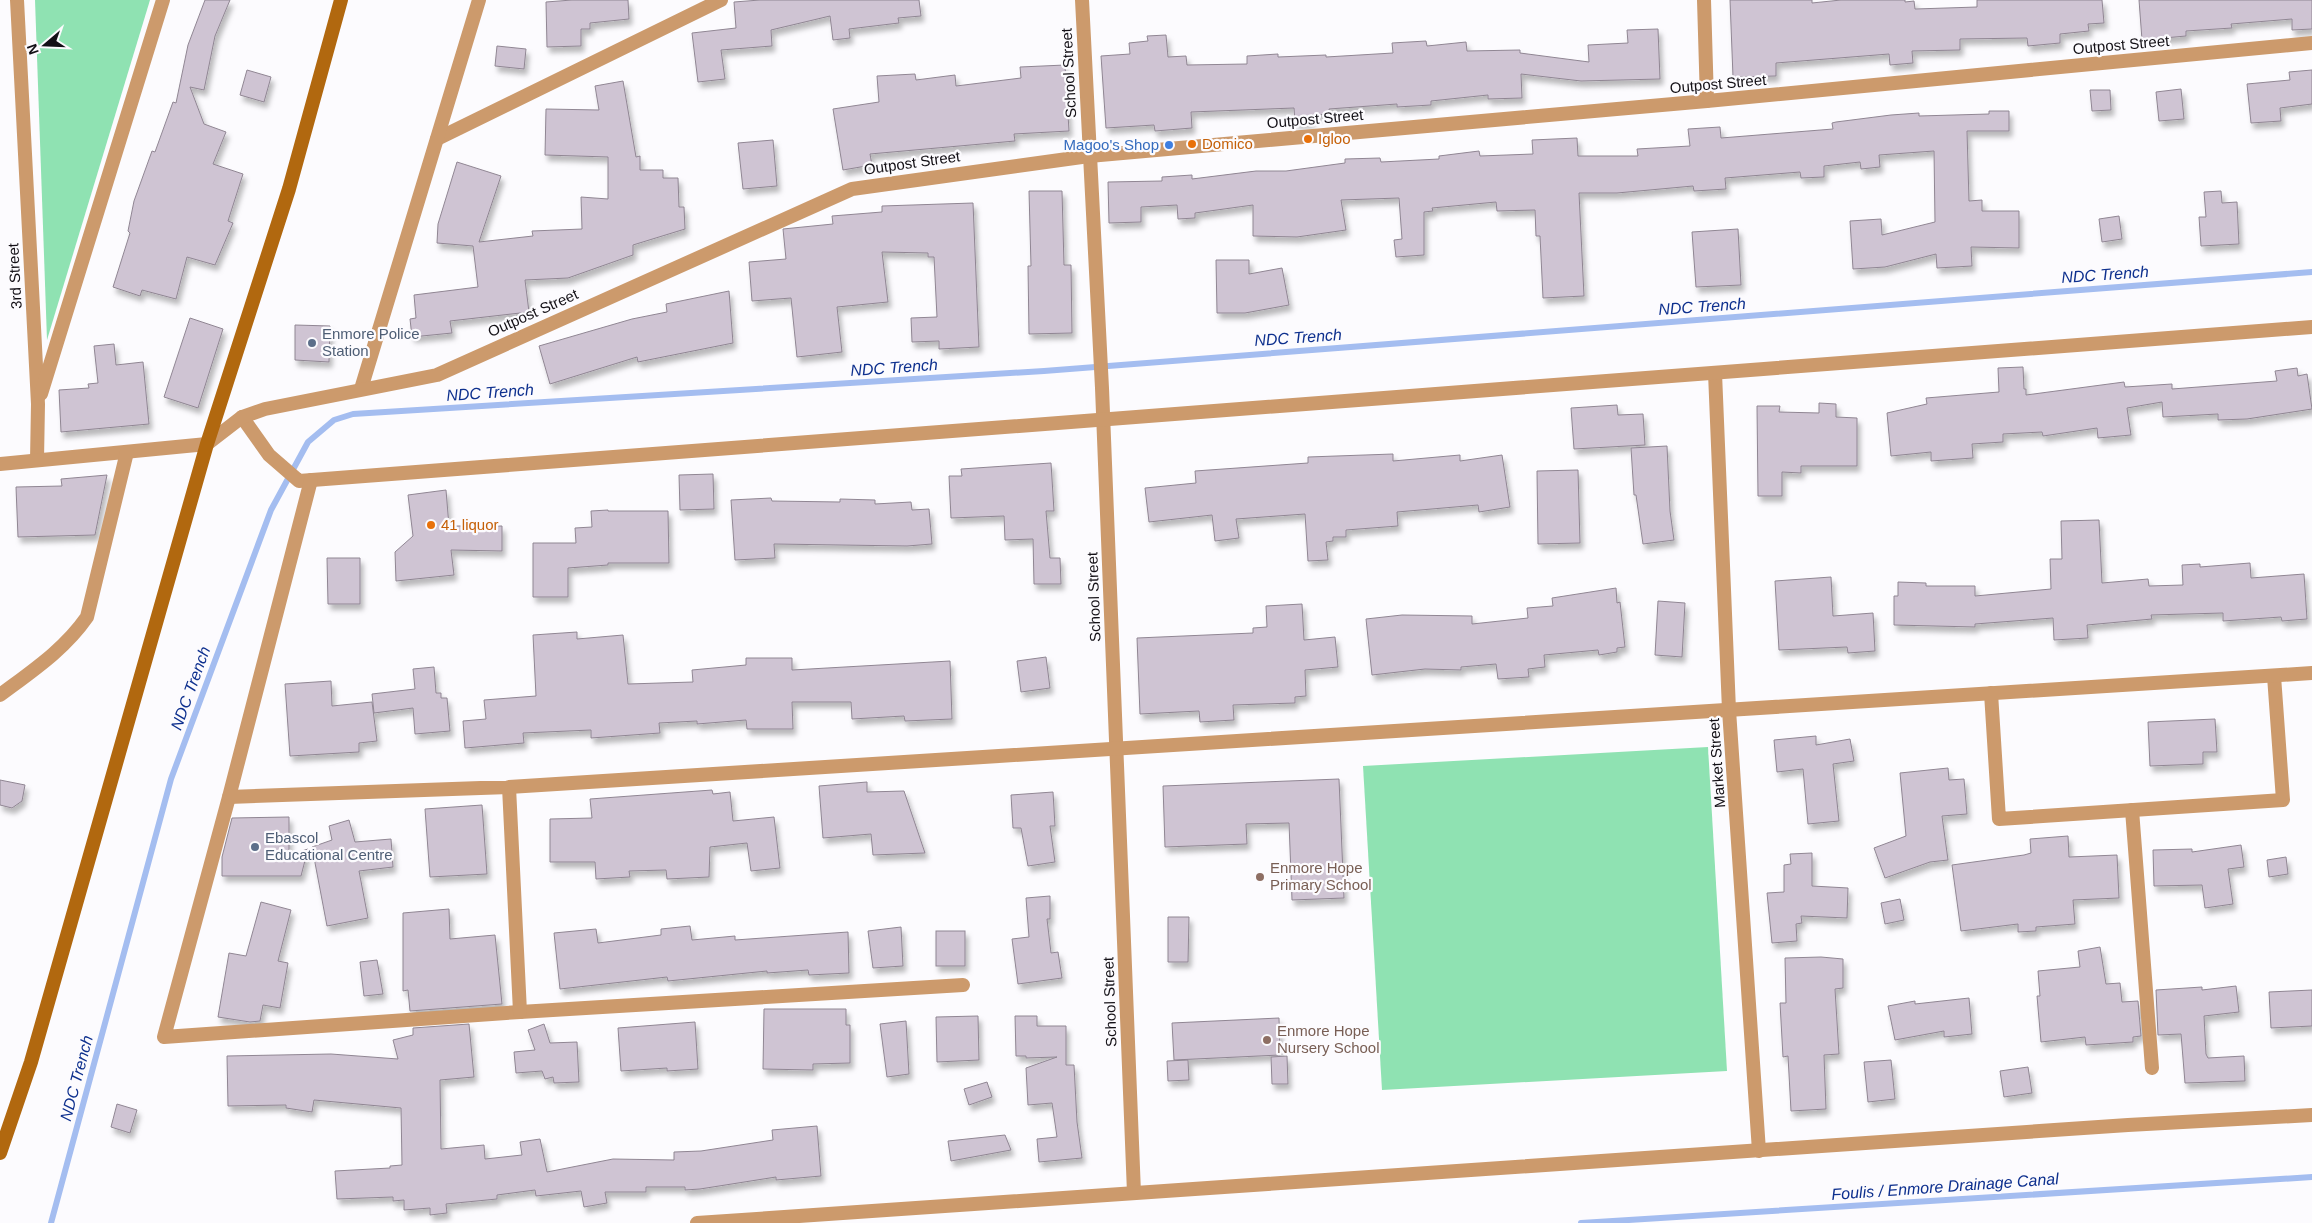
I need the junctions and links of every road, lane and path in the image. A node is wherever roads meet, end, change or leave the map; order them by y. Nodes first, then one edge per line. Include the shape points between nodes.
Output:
1 (17, 0) edge
2 (163, 0) edge
3 (341, 0) edge
4 (479, 0) edge
5 (721, 0) edge
6 (1082, 0) edge
7 (1704, 0) edge
8 (2312, 43) edge
9 (1707, 101) junction
10 (437, 138) junction
11 (1090, 156) junction
12 (2312, 327) edge
13 (1715, 373) junction
14 (361, 389) junction
15 (38, 404) junction
16 (242, 417) junction
17 (1103, 419) junction
18 (207, 444) junction
19 (127, 452) junction
20 (37, 460) junction
21 (0, 464) edge
22 (305, 480) junction
23 (2312, 673) edge
24 (2274, 676) junction
25 (1991, 693) junction
26 (0, 695) edge
27 (1729, 710) junction
28 (1116, 748) junction
29 (509, 787) junction
30 (229, 797) junction
31 (2132, 810) junction
32 (963, 985) dead end
33 (520, 1012) junction
34 (2152, 1068) dead end
35 (2312, 1114) edge
36 (1759, 1151) junction
37 (0, 1153) edge
38 (1134, 1193) junction
39 (697, 1223) edge

1 - 15 street, 3rd Street
2 - 15 street
3 - 18 main road via 289,189
4 - 10 street
5 - 10 street
6 - 11 street, School Street
7 - 9 street
8 - 9 street, Outpost Street
9 - 11 street, Outpost Street
10 - 14 street
11 - 14 street, Outpost Street via 852,188 436,375
11 - 17 street, School Street
12 - 13 street
13 - 17 street
13 - 27 street, Market Street
14 - 16 street, Outpost Street via 265,409
15 - 20 street, 3rd Street
16 - 18 street, Outpost Street
16 - 22 street via 269,456
17 - 22 street
17 - 28 street, School Street
18 - 19 street
18 - 37 main road via 31,1062
19 - 20 street
19 - 26 street via 87,617 74,636 53,655
20 - 21 street
22 - 30 street
23 - 24 street
24 - 25 street
24 - 31 street via 2283,800
25 - 27 street
25 - 31 street via 1999,819
27 - 28 street
27 - 36 street, Market Street
28 - 29 street
28 - 38 street, School Street
29 - 30 street
29 - 33 street
30 - 33 street via 164,1037
31 - 34 street
32 - 33 street
35 - 36 street
36 - 38 street
38 - 39 street

